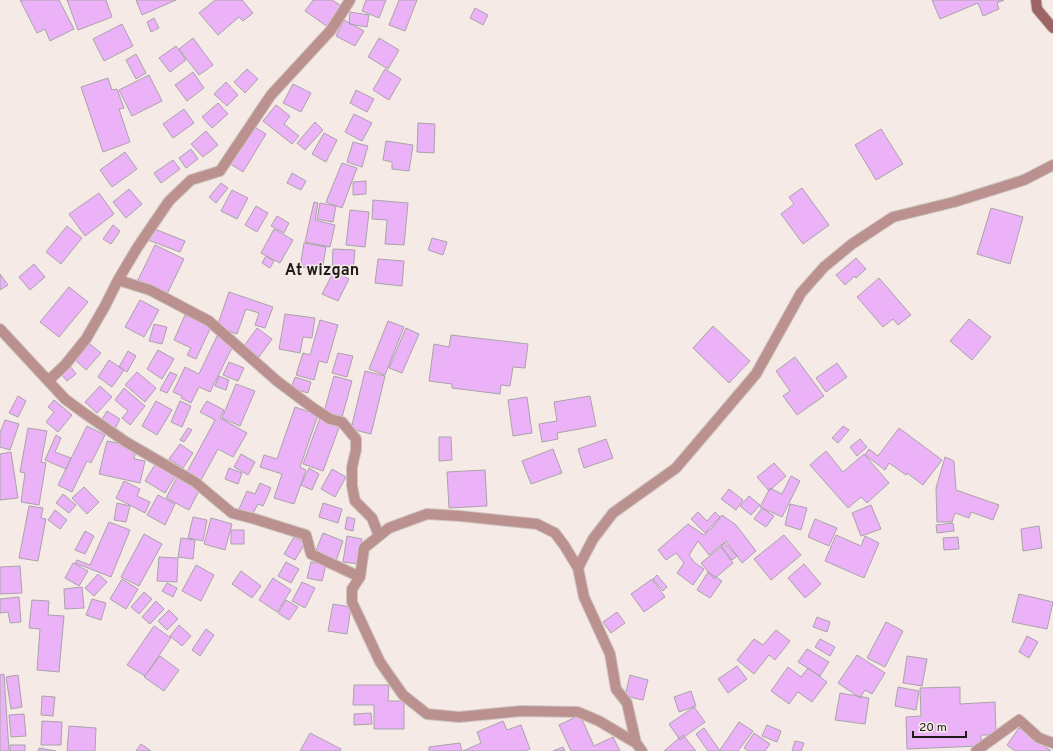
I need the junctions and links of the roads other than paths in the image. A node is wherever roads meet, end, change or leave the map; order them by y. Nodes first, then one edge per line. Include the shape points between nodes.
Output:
1 (350, 0) edge
2 (1036, 0) edge
3 (1053, 28) edge
4 (1053, 165) edge
5 (118, 280) junction
6 (0, 329) edge
7 (48, 381) junction
8 (379, 536) junction
9 (578, 568) junction
10 (360, 577) junction
11 (1053, 743) edge
12 (639, 747) edge
13 (976, 751) edge

1 - 5 street via 331,30 271,95 220,172 191,180 169,201
2 - 3 main road via 1037,9
4 - 9 street via 1024,180 954,202 893,217 852,244 824,267 801,293 756,374 676,468 613,513 593,539
5 - 7 street via 86,339
5 - 8 street via 150,290 209,322 277,382 330,419 342,422 356,439 352,467 352,486 356,501 372,518
6 - 7 street
7 - 10 street via 65,399 84,413 126,442 194,482 232,513 306,535 310,554
8 - 9 street via 389,528 427,514 537,524 555,533
8 - 10 street via 364,548
9 - 12 street via 584,597 610,654 616,689 627,703
10 - 12 street via 352,589 352,602 380,662 403,695 427,714 459,717 522,711 578,712 599,721
11 - 13 street via 1039,738 1019,720

